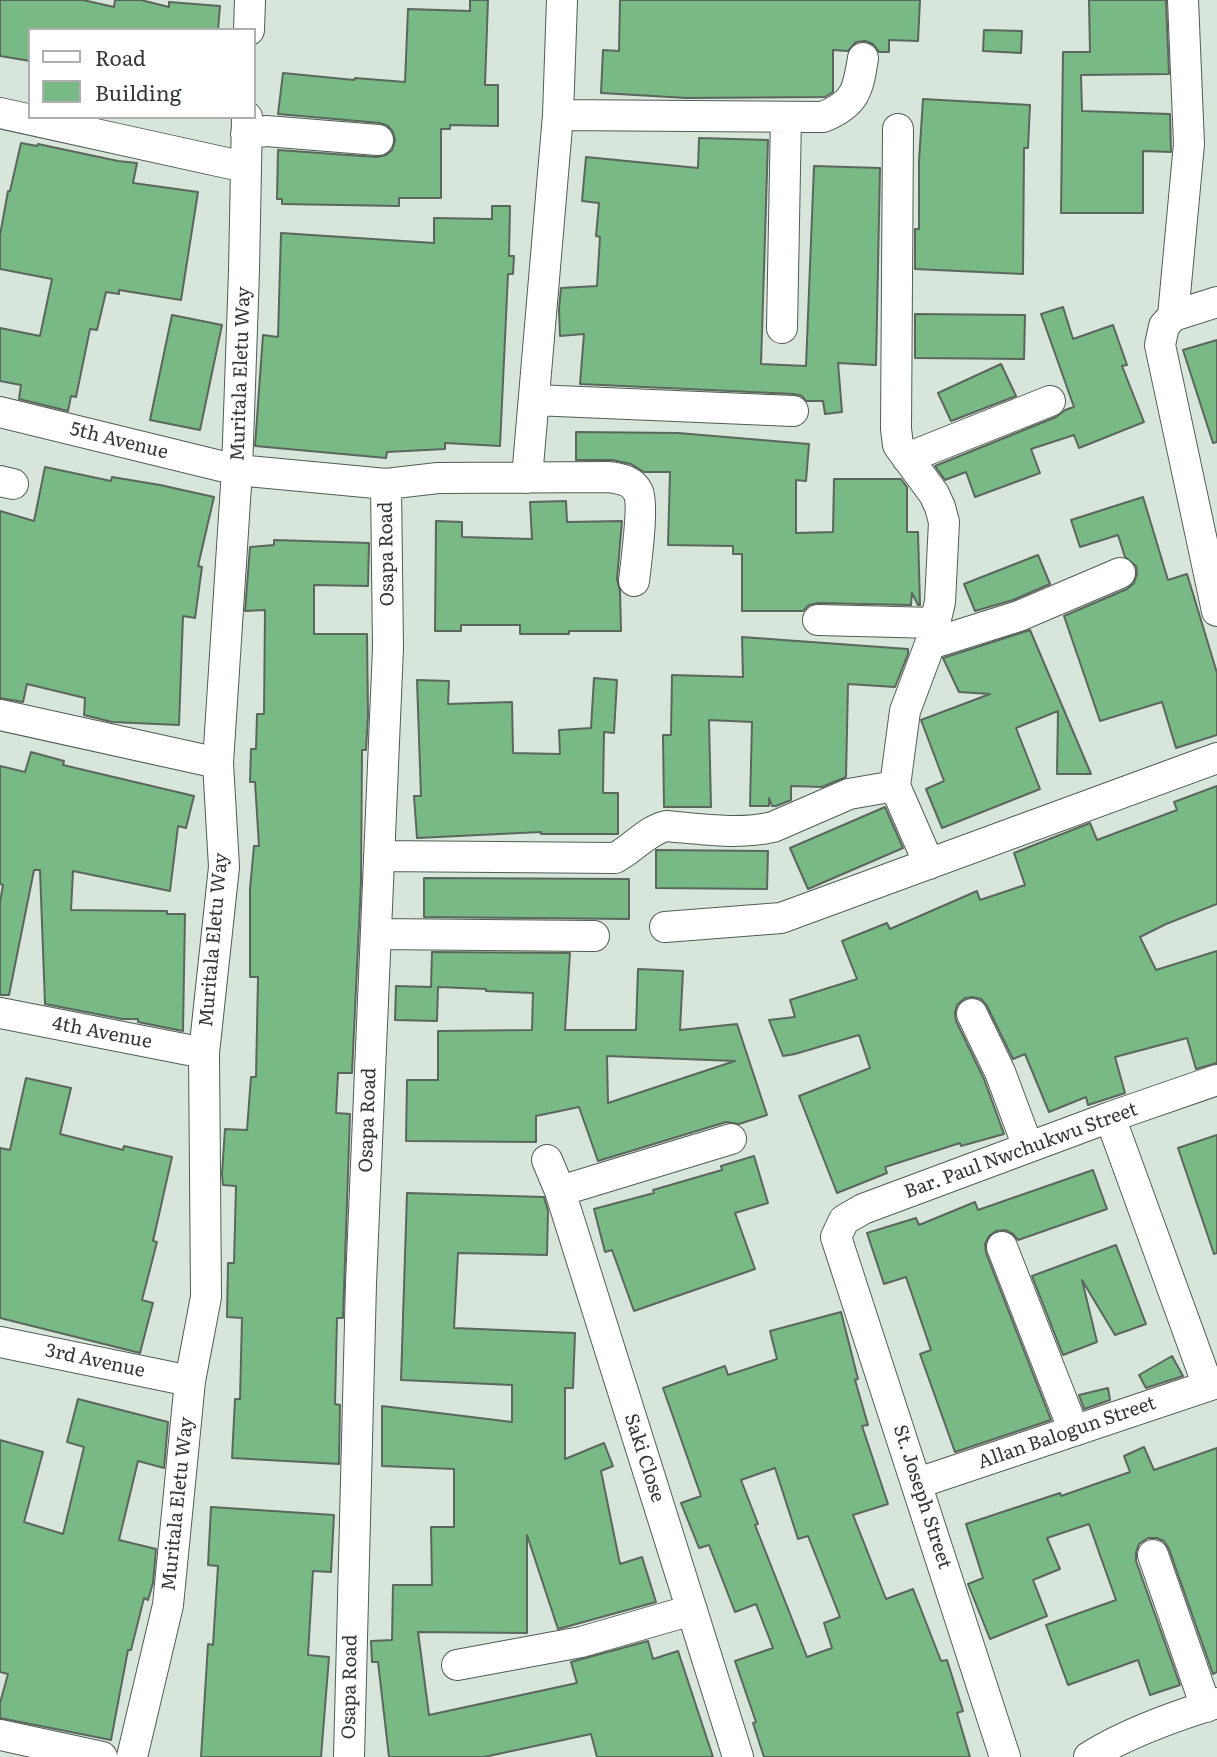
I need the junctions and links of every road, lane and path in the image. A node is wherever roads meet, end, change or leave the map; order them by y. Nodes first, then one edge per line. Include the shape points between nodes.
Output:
1 (250, 0) edge
2 (562, 0) edge
3 (1183, 0) edge
4 (249, 28) edge
5 (863, 58) dead end
6 (0, 113) edge
7 (558, 115) junction
8 (786, 117) junction
9 (246, 126) edge
10 (898, 129) dead end
11 (378, 140) dead end
12 (245, 167) junction
13 (1217, 302) edge
14 (1174, 316) junction
15 (782, 328) dead end
16 (534, 400) junction
17 (1050, 401) dead end
18 (793, 411) dead end
19 (0, 412) edge
20 (907, 458) junction
21 (237, 470) junction
22 (527, 478) junction
23 (386, 484) junction
24 (1120, 573) dead end
25 (634, 581) dead end
26 (1217, 611) edge
27 (818, 621) dead end
28 (933, 634) junction
29 (0, 715) edge
30 (1217, 758) edge
31 (218, 763) junction
32 (895, 786) junction
33 (379, 856) junction
34 (929, 863) junction
35 (665, 927) dead end
36 (376, 934) junction
37 (594, 936) dead end
38 (0, 1013) edge
39 (972, 1014) dead end
40 (204, 1053) junction
41 (1217, 1080) edge
42 (1110, 1117) junction
43 (731, 1139) dead end
44 (1028, 1147) junction
45 (547, 1160) dead end
46 (559, 1191) junction
47 (836, 1237) joint
48 (1002, 1247) dead end
49 (0, 1342) edge
50 (190, 1381) junction
51 (1213, 1384) edge
52 (1074, 1431) junction
53 (918, 1483) junction
54 (1153, 1555) dead end
55 (692, 1610) junction
56 (457, 1665) dead end
57 (1211, 1705) edge
58 (0, 1735) edge
59 (102, 1757) edge
60 (132, 1757) edge
61 (349, 1757) edge
62 (738, 1757) edge
63 (1005, 1757) edge
64 (1089, 1757) edge

1 - 4 street
2 - 7 street
3 - 14 street via 1189,145
5 - 8 street via 860,78 843,109 823,117
6 - 12 street
7 - 8 street
7 - 16 street
8 - 15 street
9 - 11 street
9 - 12 street, Muritala Eletu Way
10 - 20 street via 896,429 898,445
12 - 21 street, Muritala Eletu Way
13 - 14 street
14 - 26 street via 1164,326 1160,345
16 - 18 street
16 - 22 street
17 - 20 street
19 - 21 street, 5th Avenue
20 - 28 street via 934,494 944,522 940,602
21 - 23 street, 5th Avenue
21 - 31 street, Muritala Eletu Way
22 - 23 street, 5th Avenue via 438,478
22 - 25 street, 5th Avenue via 628,480 639,493
23 - 33 street, Osapa Road via 388,648
24 - 28 street via 1019,616
27 - 28 street
28 - 32 street via 905,711
29 - 31 street
30 - 34 street
31 - 40 street, Muritala Eletu Way via 224,867
32 - 33 street via 849,794 761,830 657,828 615,858
32 - 34 street
33 - 36 street, Osapa Road
34 - 35 street via 781,918
36 - 37 street
36 - 61 street, Osapa Road via 361,1283
38 - 40 street, 4th Avenue
39 - 44 street
40 - 50 street, Muritala Eletu Way via 206,1297
41 - 42 street, Bar. Paul Nwchukwu Street
42 - 44 street, Bar. Paul Nwchukwu Street
42 - 51 street
43 - 46 street
44 - 47 street, Bar. Paul Nwchukwu Street via 863,1209 844,1220
45 - 46 street, Saki Close
46 - 55 street, Saki Close
47 - 53 street, St. Joseph Street
48 - 52 street
49 - 50 street, 3rd Avenue
50 - 60 street, Muritala Eletu Way via 168,1605
51 - 52 street, Allan Balogun Street
52 - 53 street, Allan Balogun Street
53 - 63 street, St. Joseph Street
54 - 57 street
55 - 56 street via 581,1642
55 - 62 street, Saki Close
57 - 64 street via 1176,1716
58 - 59 street

